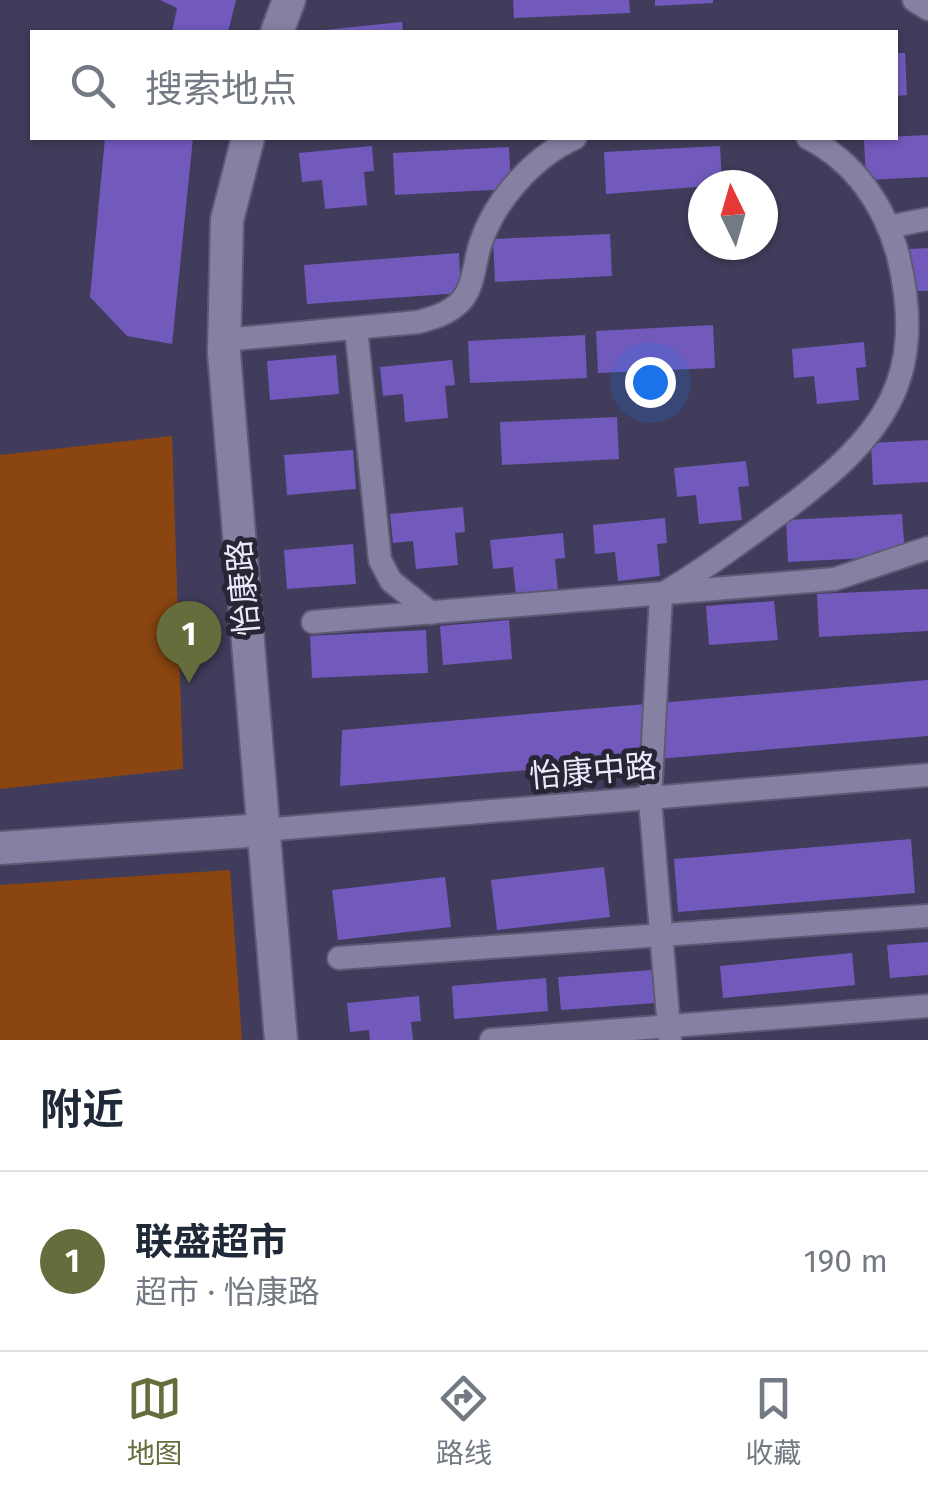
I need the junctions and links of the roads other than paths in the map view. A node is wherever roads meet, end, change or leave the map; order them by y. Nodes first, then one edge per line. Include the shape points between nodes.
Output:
1 (289, 0) edge
2 (914, 0) edge
3 (928, 9) edge
4 (278, 30) edge
5 (247, 140) edge
6 (573, 140) edge
7 (811, 140) edge
8 (928, 219) edge
9 (888, 227) junction
10 (356, 328) junction
11 (224, 340) junction
12 (928, 548) edge
13 (661, 596) junction
14 (431, 613) junction
15 (313, 622) dead end
16 (928, 775) edge
17 (650, 798) junction
18 (263, 830) junction
19 (0, 848) edge
20 (928, 916) edge
21 (661, 933) junction
22 (340, 958) dead end
23 (928, 1006) edge
24 (668, 1032) edge
25 (281, 1040) edge
26 (491, 1040) edge

1 - 4 street
2 - 3 street
5 - 11 street, 怡康路 via 227,220
6 - 10 street via 535,163 502,201 458,305 418,322
7 - 9 street via 856,173
8 - 9 street
9 - 13 street via 909,298 910,344 890,408 840,468
10 - 11 street
10 - 14 street via 380,560 391,581
11 - 18 street, 怡康路
12 - 13 street via 835,579
13 - 14 street
13 - 17 street
14 - 15 street
16 - 17 street, 怡康中路
17 - 18 street, 怡康中路
17 - 21 street
18 - 19 street
18 - 25 street, 怡康路
20 - 21 street
21 - 22 street
21 - 24 street
23 - 24 street
24 - 26 street

